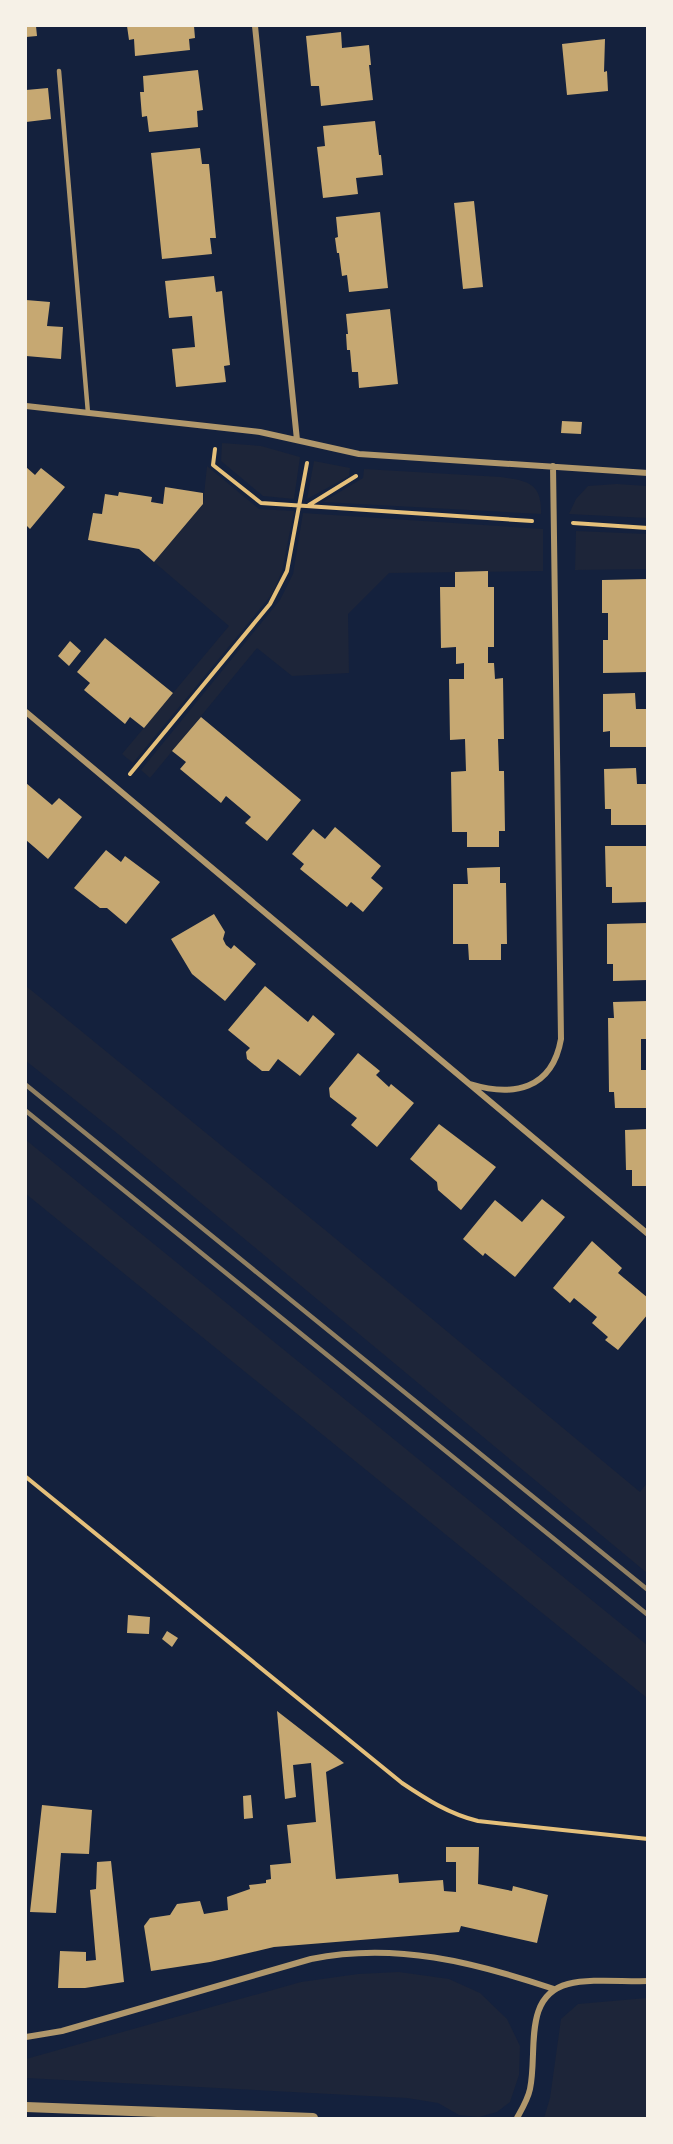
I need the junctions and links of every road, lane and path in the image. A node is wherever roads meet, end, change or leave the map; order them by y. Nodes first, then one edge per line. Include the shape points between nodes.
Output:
1 (255, 26) edge
2 (58, 71) dead end
3 (26, 406) edge
4 (88, 413) junction
5 (218, 427) junction
6 (297, 440) junction
7 (359, 454) junction
8 (553, 466) junction
9 (648, 473) edge
10 (299, 506) junction
11 (308, 506) junction
12 (554, 522) junction
13 (648, 528) edge
14 (26, 712) edge
15 (118, 789) junction
16 (466, 1083) junction
17 (648, 1234) edge
18 (26, 1477) edge
19 (648, 1839) edge
20 (648, 1981) edge
21 (554, 1989) junction
22 (26, 2037) edge
23 (26, 2107) edge
24 (313, 2118) edge
25 (517, 2118) edge

1 - 6 street
2 - 4 lane
3 - 4 street
4 - 5 street
5 - 6 street
5 - 10 path via 213,465 261,502
6 - 7 street
6 - 10 path via 308,458
7 - 8 street
7 - 11 path via 356,476
8 - 9 street
8 - 12 street
10 - 11 path
10 - 15 path via 287,571 270,604
11 - 12 path
12 - 13 path
12 - 16 street via 561,1039 558,1057 551,1068 532,1084 508,1091
14 - 15 street
15 - 16 street
16 - 17 street
18 - 19 path via 402,1784 438,1806 478,1821
20 - 21 street via 571,1983
21 - 22 street via 441,1957 385,1952 336,1954 62,2031
21 - 25 street via 543,1999 538,2015 530,2090
23 - 24 street

